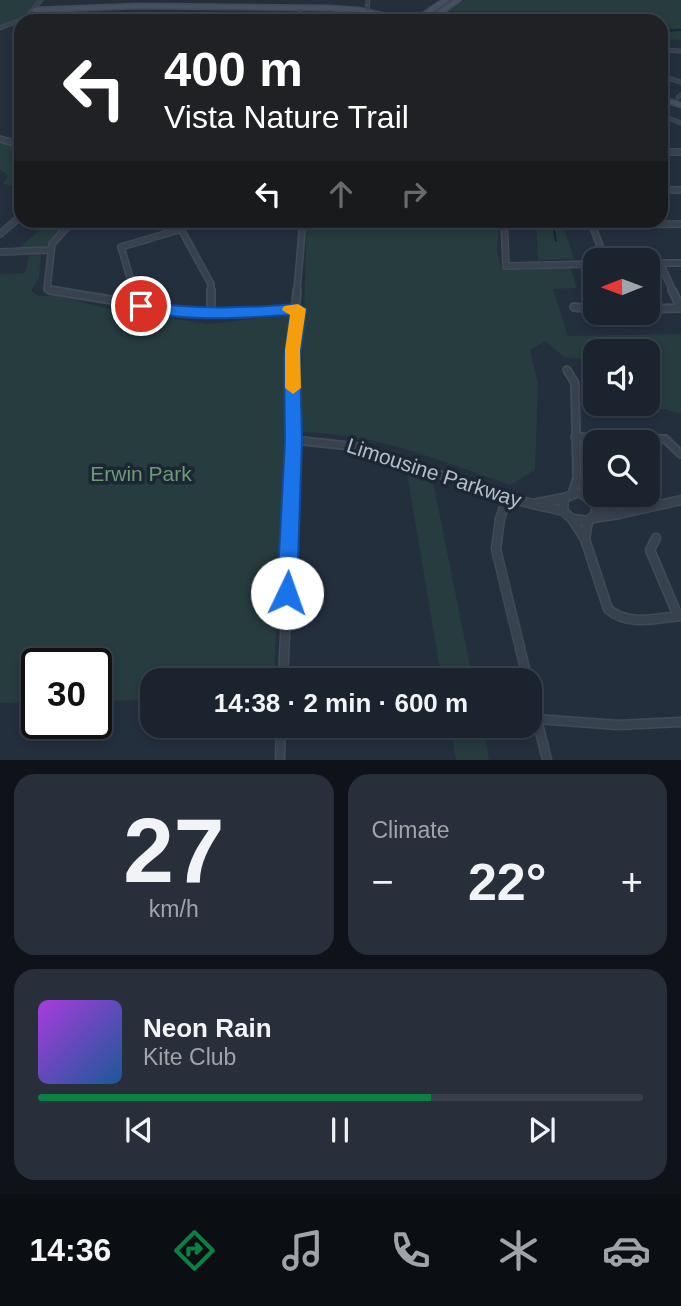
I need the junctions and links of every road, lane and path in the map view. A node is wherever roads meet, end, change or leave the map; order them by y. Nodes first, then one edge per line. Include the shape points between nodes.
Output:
1 (41, 0) edge
2 (368, 0) edge
3 (446, 0) edge
4 (458, 0) edge
5 (190, 6) edge
6 (300, 9) junction
7 (34, 10) junction
8 (59, 10) junction
9 (123, 10) junction
10 (367, 11) junction
11 (30, 14) edge
12 (123, 14) edge
13 (301, 14) edge
14 (354, 14) edge
15 (381, 14) edge
16 (424, 14) edge
17 (438, 14) edge
18 (14, 222) edge
19 (65, 228) edge
20 (303, 228) edge
21 (504, 228) edge
22 (593, 228) edge
23 (182, 229) joint
24 (0, 234) edge
25 (602, 248) edge
26 (50, 250) junction
27 (0, 252) edge
28 (660, 263) joint
29 (681, 263) edge
30 (583, 264) edge
31 (124, 303) junction
32 (574, 307) dead end
33 (583, 308) edge
34 (681, 308) edge
35 (298, 309) junction
36 (660, 309) edge
37 (211, 314) junction
38 (567, 370) dead end
39 (575, 438) junction
40 (294, 440) junction
41 (681, 454) edge
42 (578, 478) junction
43 (583, 487) edge
44 (572, 494) junction
45 (583, 497) edge
46 (564, 498) junction
47 (507, 499) junction
48 (681, 500) edge
49 (533, 504) junction
50 (596, 507) edge
51 (599, 507) edge
52 (564, 512) junction
53 (619, 514) junction
54 (572, 519) junction
55 (590, 520) junction
56 (656, 538) dead end
57 (585, 539) junction
58 (680, 616) edge
59 (284, 668) edge
60 (525, 668) edge
61 (542, 719) edge
62 (681, 722) edge
63 (281, 738) edge
64 (542, 738) edge
65 (280, 760) edge
66 (547, 760) edge

1 - 7 street
2 - 10 street
3 - 16 street
4 - 17 street
5 - 6 street
5 - 8 street
5 - 9 street
6 - 10 street
6 - 13 street
6 - 14 street
7 - 8 street
7 - 11 street
8 - 9 street
9 - 12 street
10 - 15 street
18 - 24 street
19 - 26 street
20 - 35 street
21 - 30 street via 506,265
22 - 25 street
23 - 31 street via 121,247 131,281
23 - 37 street via 211,284
26 - 27 street
26 - 31 street via 45,288
28 - 29 street
28 - 34 street
31 - 37 street
32 - 33 street
34 - 36 street
35 - 37 street
35 - 40 street via 292,359
38 - 39 street via 575,383
39 - 41 street via 665,439
39 - 42 street
40 - 47 street, Limousine Parkway via 326,440 378,450
40 - 59 street
42 - 43 street
42 - 44 street
44 - 45 street
44 - 46 street
46 - 49 street, Limousine Parkway
46 - 52 street
47 - 49 street, Limousine Parkway
47 - 60 street via 496,549
48 - 53 street
49 - 52 street, Limousine Parkway
50 - 55 street
51 - 53 street
52 - 54 street
53 - 55 street
54 - 55 street
54 - 57 street
55 - 57 street
56 - 58 street via 650,550
57 - 58 street via 615,618
61 - 62 street via 618,725
63 - 65 street
64 - 66 street

